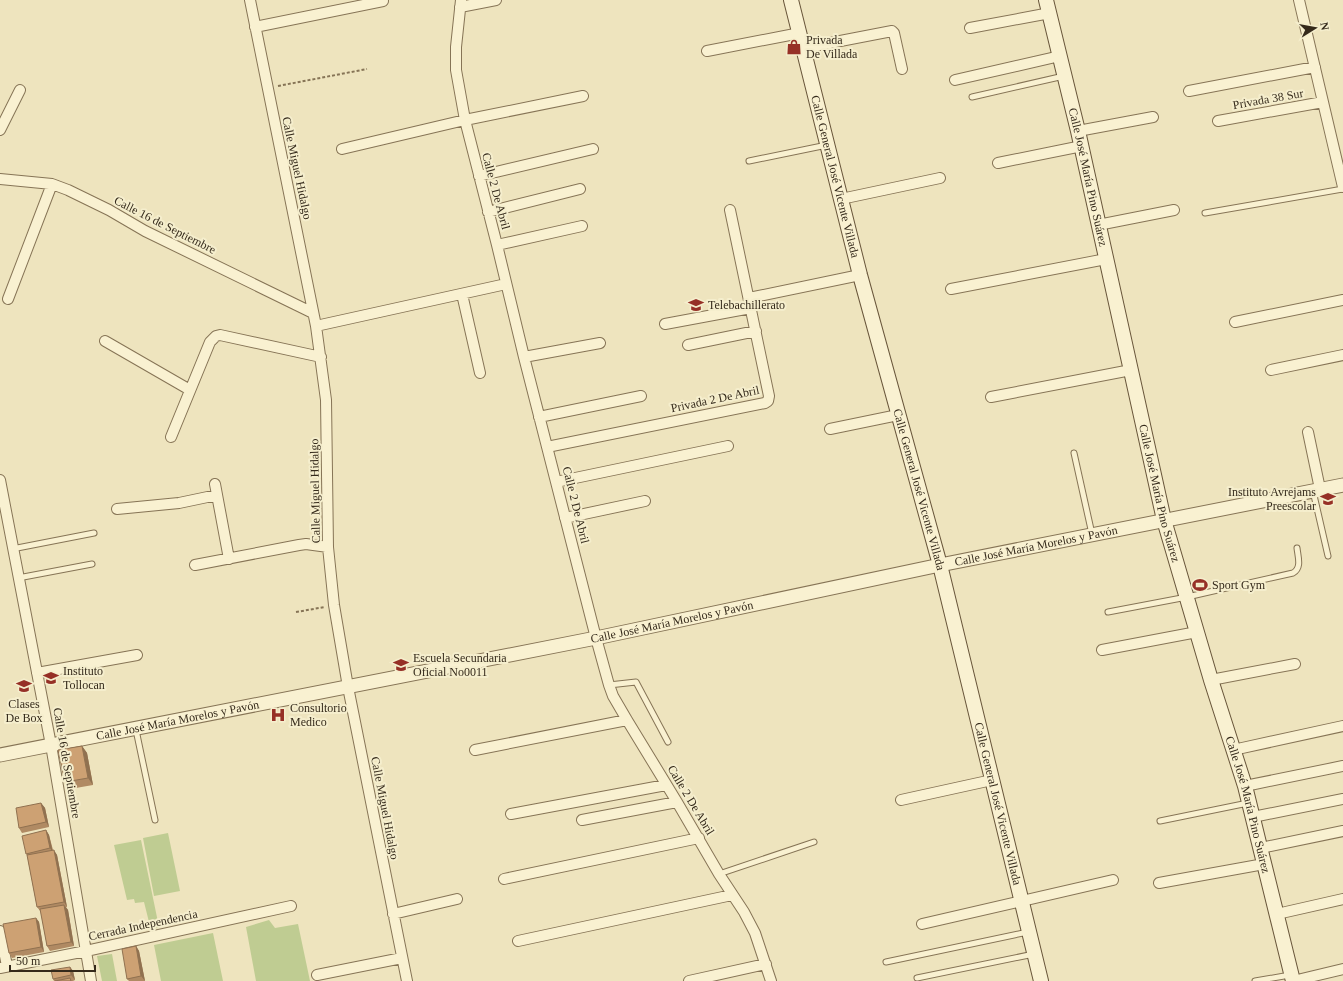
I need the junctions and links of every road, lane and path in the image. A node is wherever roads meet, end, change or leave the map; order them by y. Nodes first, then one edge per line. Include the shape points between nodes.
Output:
1 (250, 0) edge
2 (496, 0) edge
3 (791, 0) edge
4 (1299, 0) edge
5 (383, 1) dead end
6 (461, 4) edge
7 (1048, 6) edge
8 (255, 27) junction
9 (970, 28) dead end
10 (800, 33) junction
11 (804, 48) junction
12 (707, 51) dead end
13 (1060, 56) junction
14 (1315, 67) junction
15 (367, 69) dead end
16 (902, 69) dead end
17 (1065, 76) junction
18 (955, 80) dead end
19 (267, 88) junction
20 (20, 90) dead end
21 (1189, 90) dead end
22 (583, 96) dead end
23 (972, 97) dead end
24 (1323, 102) junction
25 (1153, 117) dead end
26 (464, 120) junction
27 (1218, 121) dead end
28 (0, 130) edge
29 (1078, 131) junction
30 (828, 145) junction
31 (1082, 146) junction
32 (342, 149) dead end
33 (592, 149) dead end
34 (749, 162) dead end
35 (998, 163) dead end
36 (479, 176) junction
37 (940, 178) dead end
38 (0, 179) edge
39 (52, 184) junction
40 (580, 188) dead end
41 (1343, 188) edge
42 (842, 199) junction
43 (730, 210) dead end
44 (1174, 210) dead end
45 (488, 212) junction
46 (1205, 213) dead end
47 (1098, 225) junction
48 (582, 226) dead end
49 (497, 245) junction
50 (1106, 259) junction
51 (860, 275) junction
52 (506, 284) junction
53 (951, 289) dead end
54 (462, 294) junction
55 (8, 299) dead end
56 (1343, 300) edge
57 (750, 303) junction
58 (313, 313) junction
59 (1236, 322) dead end
60 (665, 324) dead end
61 (316, 326) junction
62 (756, 332) junction
63 (105, 341) dead end
64 (600, 343) dead end
65 (688, 345) dead end
66 (1343, 355) edge
67 (524, 357) junction
68 (321, 358) junction
69 (1131, 370) junction
70 (1271, 370) dead end
71 (480, 373) dead end
72 (190, 390) junction
73 (641, 396) dead end
74 (991, 397) dead end
75 (898, 415) junction
76 (540, 417) junction
77 (830, 429) dead end
78 (1308, 432) dead end
79 (171, 438) dead end
80 (548, 446) junction
81 (728, 446) dead end
82 (1074, 454) dead end
83 (0, 480) edge
84 (556, 482) junction
85 (214, 484) dead end
86 (1343, 484) edge
87 (1316, 490) junction
88 (217, 495) junction
89 (645, 501) dead end
90 (117, 509) dead end
91 (565, 518) junction
92 (1164, 520) junction
93 (94, 533) dead end
94 (1092, 535) junction
95 (328, 547) junction
96 (1296, 548) dead end
97 (12, 549) junction
98 (1328, 556) dead end
99 (229, 559) junction
100 (92, 564) dead end
101 (195, 565) dead end
102 (940, 565) junction
103 (18, 578) junction
104 (1186, 597) junction
105 (334, 605) junction
106 (296, 612) dead end
107 (1108, 612) dead end
108 (1197, 632) junction
109 (596, 638) junction
110 (1102, 650) dead end
111 (137, 655) dead end
112 (1295, 664) dead end
113 (37, 673) junction
114 (1211, 680) junction
115 (609, 685) junction
116 (348, 687) junction
117 (627, 720) junction
118 (1343, 726) edge
119 (136, 728) junction
120 (668, 742) dead end
121 (51, 745) junction
122 (475, 750) dead end
123 (1233, 750) junction
124 (0, 755) edge
125 (1343, 766) edge
126 (992, 780) junction
127 (666, 785) junction
128 (1245, 786) junction
129 (1343, 798) edge
130 (901, 800) dead end
131 (677, 802) junction
132 (1249, 802) junction
133 (511, 814) dead end
134 (1253, 817) junction
135 (155, 820) dead end
136 (582, 820) dead end
137 (1160, 821) dead end
138 (1343, 831) edge
139 (699, 838) junction
140 (814, 842) dead end
141 (1260, 848) junction
142 (1264, 864) junction
143 (719, 874) junction
144 (504, 879) dead end
145 (1113, 880) dead end
146 (1159, 883) dead end
147 (732, 894) junction
148 (457, 899) dead end
149 (1343, 899) edge
150 (1022, 901) junction
151 (292, 906) dead end
152 (394, 914) junction
153 (1276, 914) junction
154 (922, 924) dead end
155 (0, 931) edge
156 (1029, 932) junction
157 (518, 941) dead end
158 (86, 951) junction
159 (1035, 954) junction
160 (402, 958) junction
161 (886, 962) dead end
162 (766, 964) junction
163 (4, 967) edge
164 (1343, 969) edge
165 (317, 975) dead end
166 (918, 978) dead end
167 (1292, 979) edge
168 (91, 981) edge
169 (407, 981) edge
170 (688, 981) edge
171 (771, 981) edge
172 (1041, 981) edge
173 (1255, 981) edge

1 - 8 street, Calle Miguel Hidalgo
2 - 6 street
3 - 10 main road, Calle General José Vicente Villada
4 - 14 street
5 - 8 street
6 - 26 street, Calle 2 De Abril via 456,70
7 - 9 street
7 - 13 main road, Calle José María Pino Suárez
8 - 19 street, Calle Miguel Hidalgo
10 - 11 main road, Calle General José Vicente Villada
10 - 12 street
11 - 16 street via 892,31
11 - 30 main road, Calle General José Vicente Villada
13 - 17 main road, Calle José María Pino Suárez
13 - 18 street
14 - 21 street
14 - 24 street
15 - 19 path
17 - 23 lane
17 - 29 main road, Calle José María Pino Suárez
19 - 58 street, Calle Miguel Hidalgo
20 - 28 street
22 - 26 street
24 - 27 street, Privada 38 Sur
24 - 41 street
25 - 29 street
26 - 32 street
26 - 36 street, Calle 2 De Abril
29 - 31 main road, Calle José María Pino Suárez
30 - 34 lane
30 - 42 main road, Calle General José Vicente Villada
31 - 35 street
31 - 47 main road, Calle José María Pino Suárez
33 - 36 street
36 - 45 street, Calle 2 De Abril
37 - 42 street
38 - 39 street, Calle 16 de Septiembre
39 - 55 street
39 - 58 street, Calle 16 de Septiembre
40 - 45 street
41 - 46 lane
42 - 51 main road, Calle General José Vicente Villada
43 - 57 street, Privada 2 De Abril
44 - 47 street
45 - 49 street, Calle 2 De Abril
47 - 50 main road, Calle José María Pino Suárez
48 - 49 street
49 - 52 street, Calle 2 De Abril
50 - 53 street
50 - 69 main road, Calle José María Pino Suárez
51 - 57 street
51 - 75 main road, Calle General José Vicente Villada
52 - 54 street
52 - 67 street, Calle 2 De Abril
54 - 61 street
54 - 71 street
56 - 59 street
57 - 60 street
57 - 62 street, Privada 2 De Abril
58 - 61 street, Calle Miguel Hidalgo
61 - 68 street, Calle Miguel Hidalgo
62 - 65 street
62 - 80 street, Privada 2 De Abril via 769,396 767,402
63 - 72 street
64 - 67 street
66 - 70 street
67 - 76 street, Calle 2 De Abril
68 - 72 street via 220,335 210,342
68 - 95 street, Calle Miguel Hidalgo via 326,400
69 - 74 street
69 - 92 main road, Calle José María Pino Suárez
72 - 79 street
73 - 76 street
75 - 77 street
75 - 102 main road, Calle General José Vicente Villada
76 - 80 street, Calle 2 De Abril
78 - 87 street
80 - 84 street, Calle 2 De Abril
81 - 84 street
82 - 94 lane
83 - 97 street, Calle 16 de Septiembre
84 - 91 street, Calle 2 De Abril
85 - 88 street
86 - 87 street, Calle José María Morelos y Pavón
87 - 92 street, Calle José María Morelos y Pavón
87 - 98 lane
88 - 90 street via 179,503
88 - 99 street
89 - 91 street
91 - 109 street, Calle 2 De Abril
92 - 94 street, Calle José María Morelos y Pavón
92 - 104 main road, Calle José María Pino Suárez
93 - 97 lane
94 - 102 street, Calle José María Morelos y Pavón
95 - 99 street via 299,544
95 - 105 street, Calle Miguel Hidalgo
96 - 104 lane via 1299,567 1293,574
97 - 103 street, Calle 16 de Septiembre
99 - 101 street
100 - 103 lane
102 - 109 street, Calle José María Morelos y Pavón
102 - 126 main road, Calle General José Vicente Villada
103 - 113 street, Calle 16 de Septiembre
104 - 107 lane
104 - 108 main road, Calle José María Pino Suárez
105 - 106 path
105 - 116 street, Calle Miguel Hidalgo
108 - 110 street
108 - 114 main road, Calle José María Pino Suárez
109 - 115 street, Calle 2 De Abril
109 - 116 street, Calle José María Morelos y Pavón
111 - 113 street
112 - 114 street
113 - 121 street, Calle 16 de Septiembre
114 - 123 main road, Calle José María Pino Suárez
115 - 117 street, Calle 2 De Abril
115 - 120 lane via 634,681
116 - 119 street, Calle José María Morelos y Pavón
116 - 152 street, Calle Miguel Hidalgo
117 - 122 street
117 - 127 street, Calle 2 De Abril
118 - 123 street
119 - 121 street, Calle José María Morelos y Pavón
119 - 135 lane
121 - 124 street, Calle José María Morelos y Pavón
121 - 158 street, Calle 16 de Septiembre
123 - 128 main road, Calle José María Pino Suárez
125 - 128 street
126 - 130 street
126 - 150 main road, Calle General José Vicente Villada
127 - 131 street, Calle 2 De Abril
127 - 133 street
128 - 132 main road, Calle José María Pino Suárez
129 - 134 street
131 - 136 street
131 - 139 street, Calle 2 De Abril
132 - 134 main road, Calle José María Pino Suárez
132 - 137 lane
134 - 141 main road, Calle José María Pino Suárez
138 - 141 street
139 - 143 street, Calle 2 De Abril
139 - 144 street
140 - 143 lane
141 - 142 main road, Calle José María Pino Suárez
142 - 146 street
142 - 153 main road, Calle José María Pino Suárez
143 - 147 street, Calle 2 De Abril
145 - 150 street
147 - 157 street
147 - 162 street, Calle 2 De Abril via 755,933
148 - 152 street
149 - 153 street
150 - 154 street
150 - 156 main road, Calle General José Vicente Villada
151 - 158 street, Cerrada Independencia
152 - 160 street, Calle Miguel Hidalgo
153 - 167 main road, Calle José María Pino Suárez
155 - 163 street
156 - 159 main road, Calle General José Vicente Villada
156 - 161 lane
158 - 163 street, Cerrada Independencia
158 - 168 street, Calle 16 de Septiembre
159 - 166 lane
159 - 172 main road, Calle General José Vicente Villada
160 - 165 street
160 - 169 street, Calle Miguel Hidalgo
162 - 170 street
162 - 171 street, Calle 2 De Abril
164 - 167 street
167 - 173 lane

